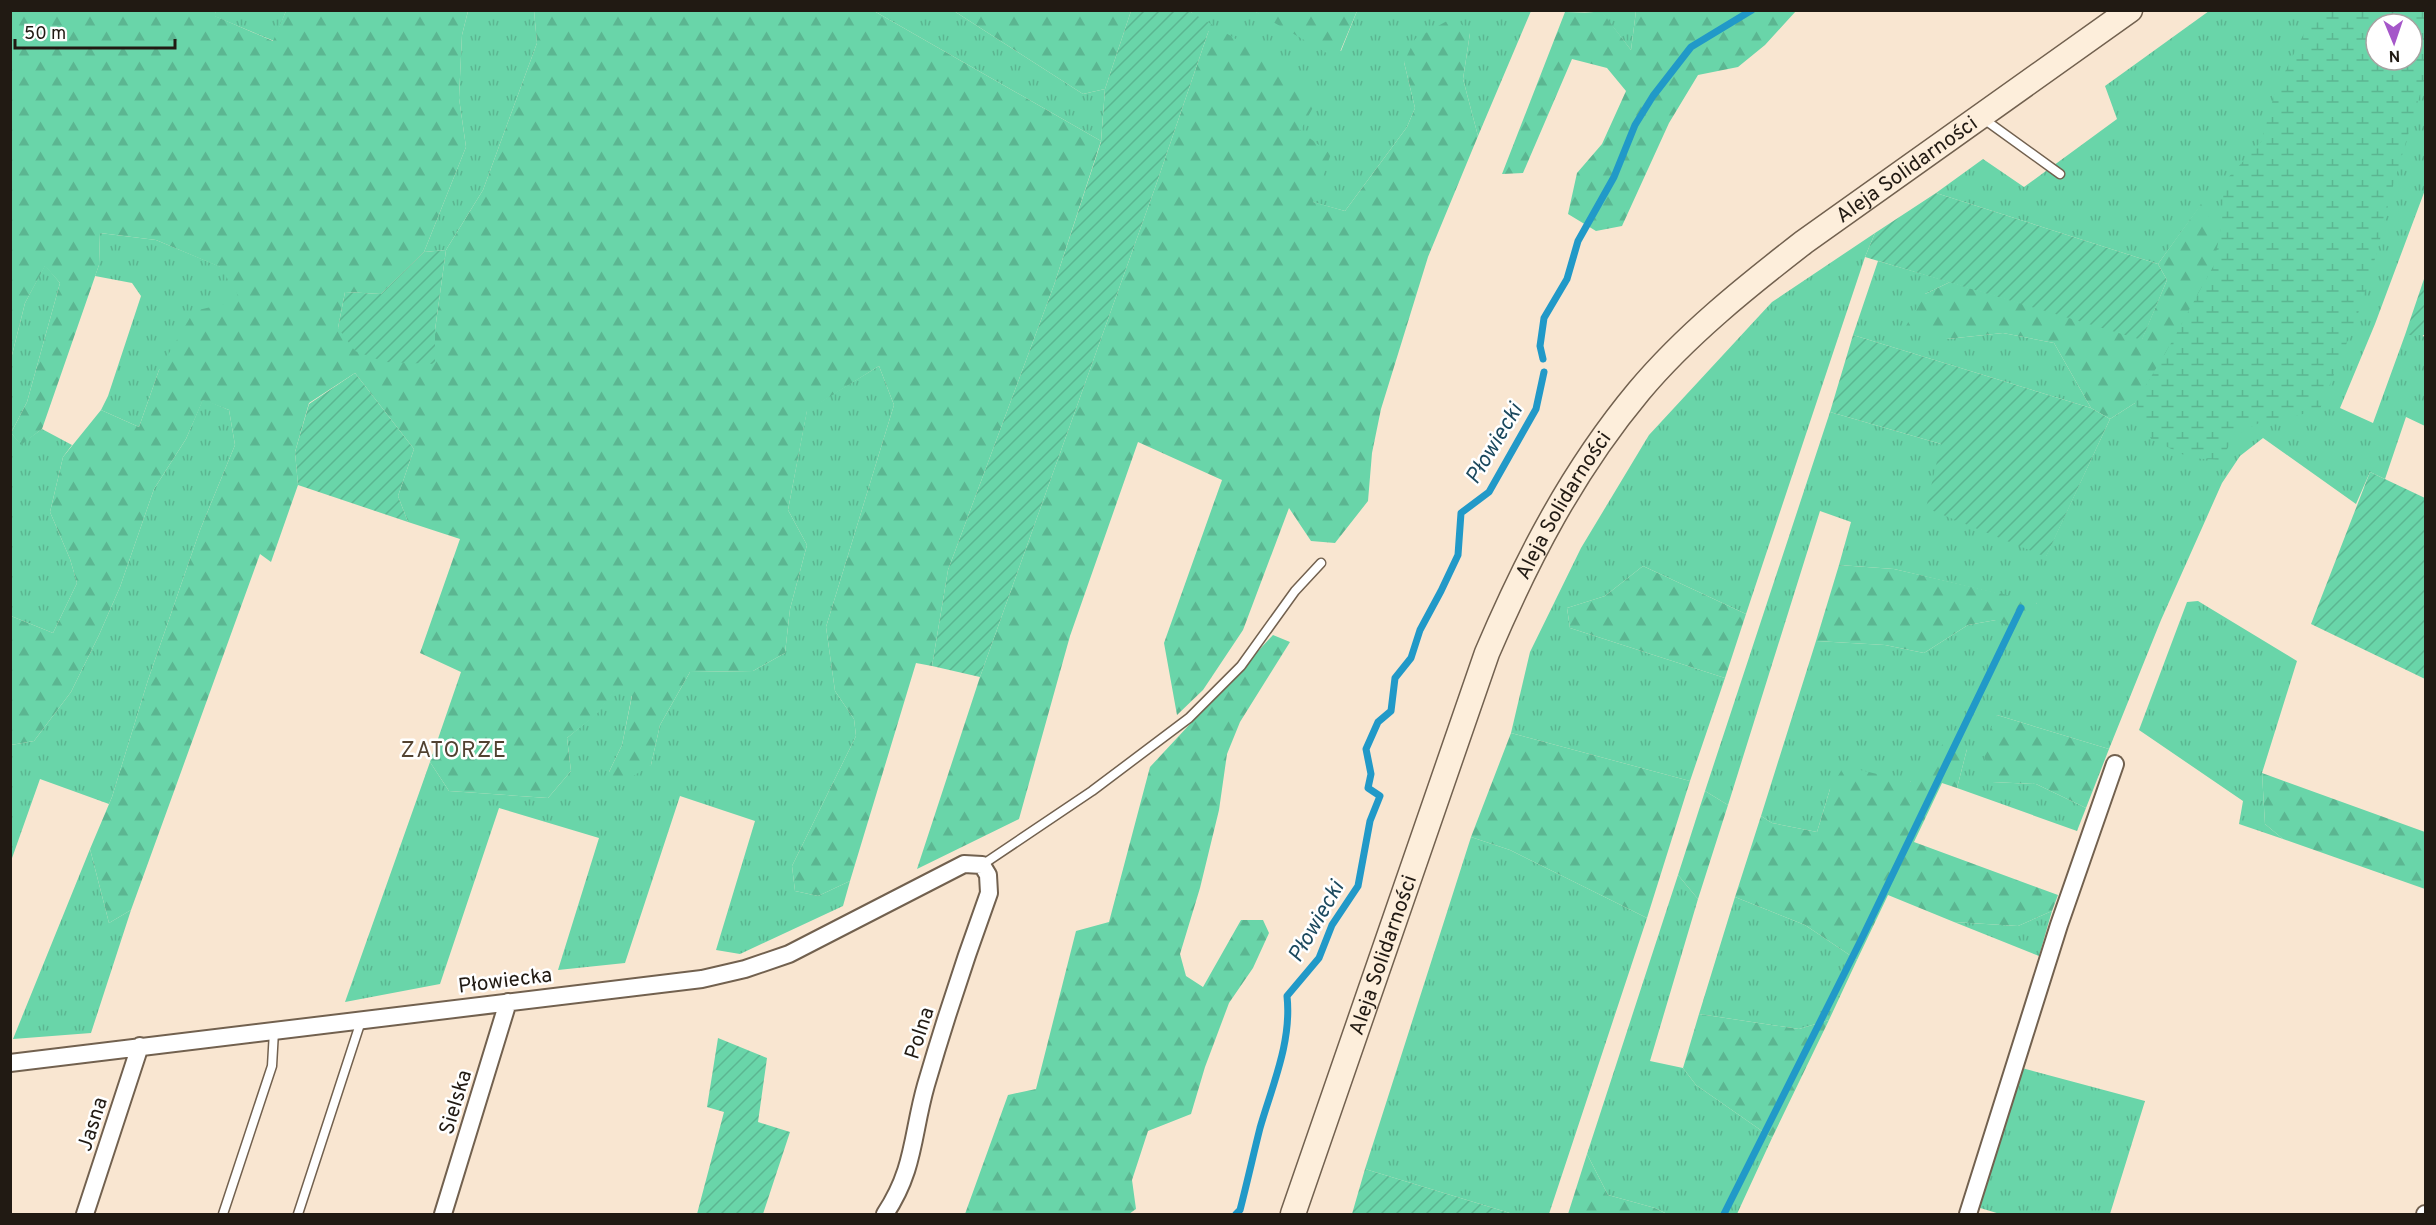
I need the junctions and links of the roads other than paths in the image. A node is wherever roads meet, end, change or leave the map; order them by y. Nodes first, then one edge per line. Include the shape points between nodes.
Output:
1 (2130, 10) edge
2 (1981, 117) junction
3 (2060, 174) dead end
4 (1321, 563) dead end
5 (2115, 764) dead end
6 (982, 865) junction
7 (508, 1002) junction
8 (361, 1021) junction
9 (274, 1031) junction
10 (140, 1046) junction
11 (10, 1063) edge
12 (85, 1215) edge
13 (223, 1215) edge
14 (298, 1215) edge
15 (443, 1215) edge
16 (885, 1215) edge
17 (1293, 1215) edge
18 (1968, 1215) edge

1 - 2 main road, Aleja Solidarności
2 - 3 lane
2 - 17 main road, Aleja Solidarności via 1804,242 1697,331 1639,391 1582,467 1547,524 1487,653
4 - 6 lane via 1295,591 1241,666 1189,718 1092,791
5 - 18 street via 2058,925
6 - 7 street, Płowiecka via 964,864 789,954 745,969 702,979
6 - 16 street, Polna via 988,875 989,893 925,1088 910,1161 899,1193
7 - 8 street, Płowiecka
7 - 15 street, Sielska
8 - 9 street, Płowiecka
8 - 14 lane
9 - 10 street, Płowiecka
9 - 13 lane via 272,1066
10 - 11 street, Płowiecka
10 - 12 street, Jasna

